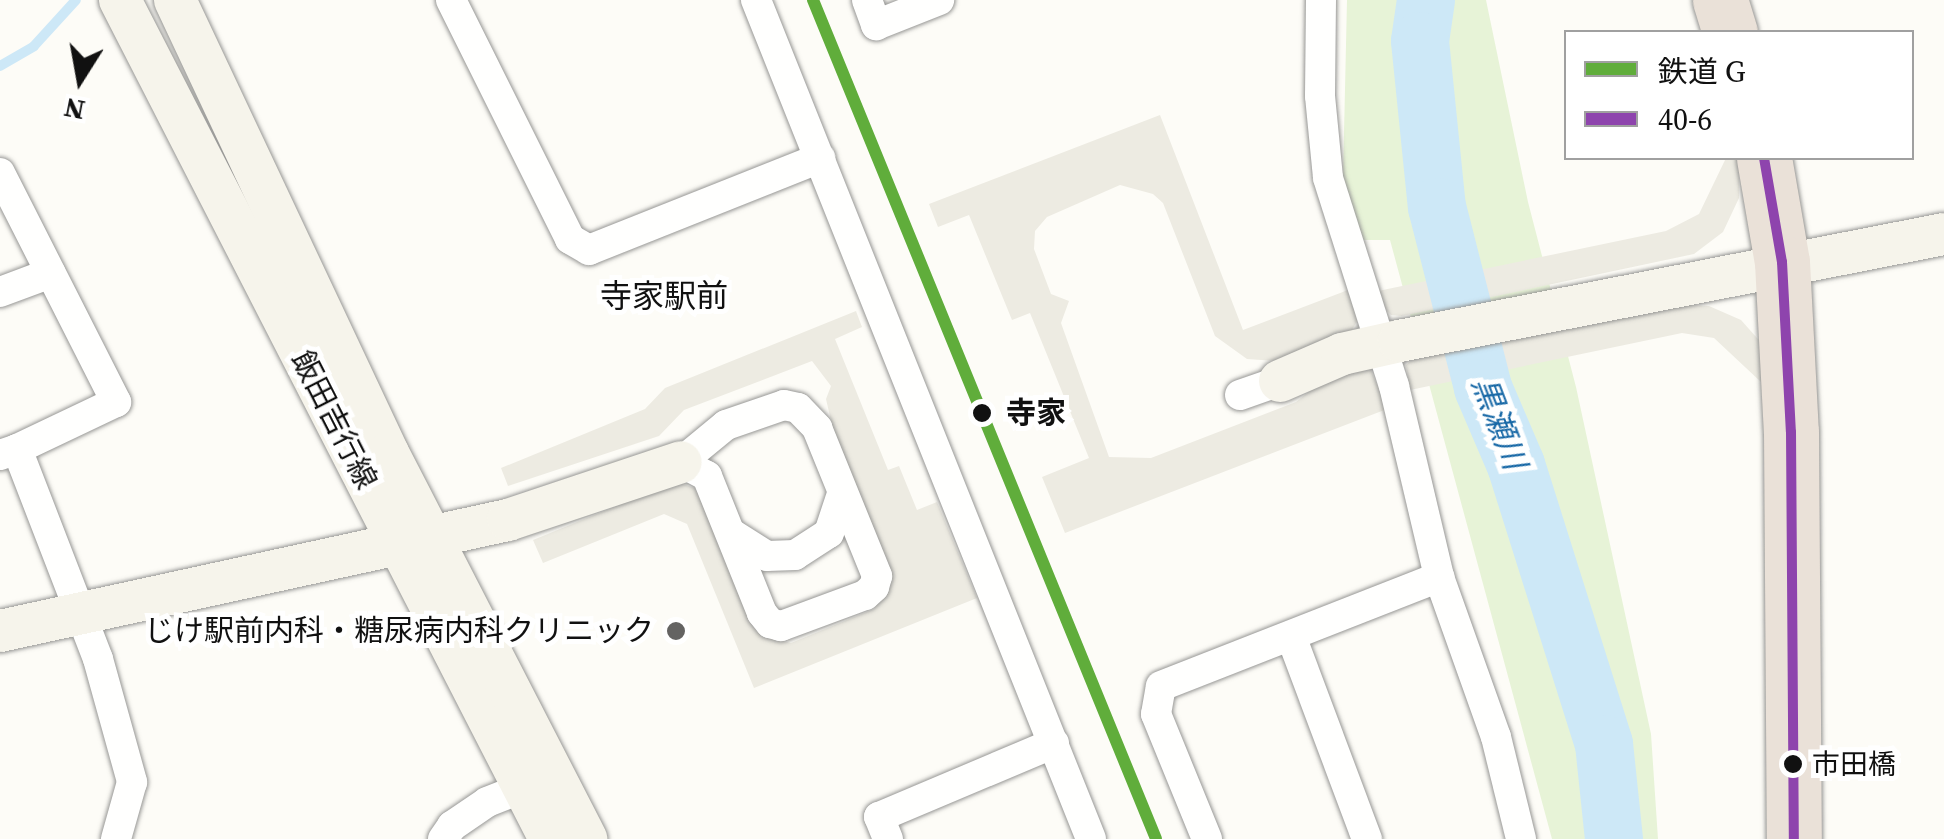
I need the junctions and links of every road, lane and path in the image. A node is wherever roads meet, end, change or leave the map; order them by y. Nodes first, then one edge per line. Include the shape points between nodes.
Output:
1 (120, 0) edge
2 (176, 0) edge
3 (451, 0) edge
4 (756, 0) edge
5 (867, 0) edge
6 (939, 0) edge
7 (1322, 0) edge
8 (1720, 0) edge
9 (1729, 30) edge
10 (820, 158) junction
11 (1764, 160) edge
12 (0, 173) edge
13 (1944, 234) edge
14 (1782, 262) junction
15 (51, 274) junction
16 (0, 292) edge
17 (1390, 343) junction
18 (1280, 381) joint
19 (1240, 395) dead end
20 (9, 452) edge
21 (681, 462) junction
22 (842, 494) junction
23 (732, 534) junction
24 (414, 542) junction
25 (1438, 577) junction
26 (80, 610) junction
27 (0, 631) edge
28 (1290, 636) junction
29 (1054, 742) junction
30 (525, 787) junction
31 (116, 839) edge
32 (443, 839) edge
33 (550, 839) edge
34 (586, 839) edge
35 (888, 839) edge
36 (1091, 839) edge
37 (1207, 839) edge
38 (1367, 839) edge
39 (1521, 839) edge
40 (1794, 839) edge

1 - 24 main road, 飯田吉行線
2 - 24 main road, 飯田吉行線
3 - 10 street via 570,238 589,250
4 - 10 street
5 - 6 street via 876,25
7 - 17 street via 1320,96 1328,178
8 - 9 highway
10 - 29 street
11 - 14 highway
12 - 15 street
13 - 14 main road
14 - 17 main road
14 - 40 highway via 1794,536
15 - 16 street
15 - 20 street via 116,402
17 - 18 main road via 1342,354
17 - 25 street
18 - 19 street
20 - 26 street
21 - 22 street via 726,424 784,405 809,416
21 - 23 street via 708,476
21 - 24 main road via 508,520
22 - 23 street via 829,533 795,556 767,556
22 - 23 street via 876,570 874,587 787,624 765,619
24 - 26 main road
24 - 30 main road, 飯田吉行線
24 - 34 main road, 飯田吉行線
25 - 28 street
25 - 39 street via 1496,737
26 - 27 main road
26 - 31 street via 132,782
28 - 37 street via 1162,686 1156,714
28 - 38 street
29 - 35 street via 879,817
29 - 36 street
30 - 32 street via 487,802
30 - 33 main road, 飯田吉行線

